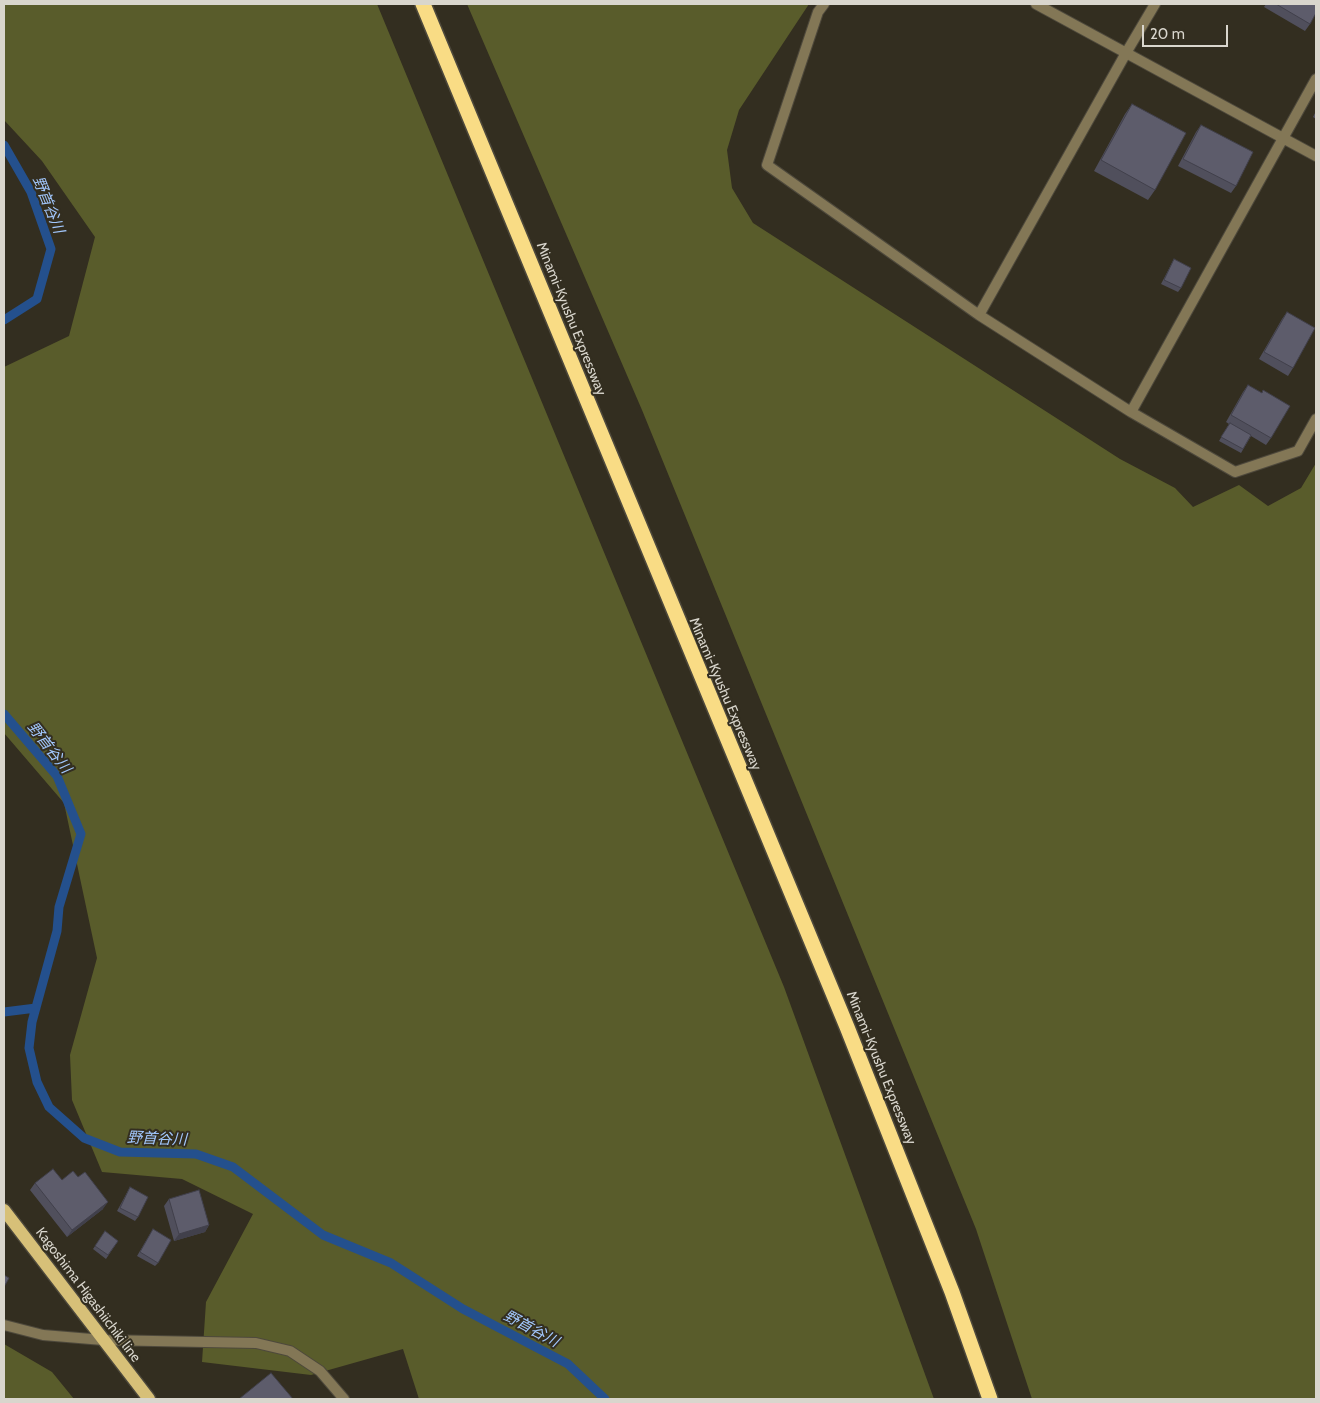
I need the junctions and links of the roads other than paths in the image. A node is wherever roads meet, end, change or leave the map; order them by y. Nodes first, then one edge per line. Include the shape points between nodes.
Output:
1 (422, 4) edge
2 (824, 4) edge
3 (1036, 4) edge
4 (1155, 4) edge
5 (1126, 53) junction
6 (1316, 79) edge
7 (1283, 138) junction
8 (1316, 156) edge
9 (980, 315) junction
10 (1131, 412) junction
11 (1316, 419) edge
12 (4, 1210) edge
13 (4, 1325) edge
14 (103, 1340) junction
15 (149, 1399) edge
16 (344, 1399) edge
17 (990, 1399) edge

1 - 17 highway, Minami-Kyushu Expressway via 847,1027 952,1292
2 - 9 street via 818,12 768,165
3 - 5 street
4 - 5 street
5 - 7 street
5 - 9 street
6 - 7 street
7 - 8 street
7 - 10 street
9 - 10 street
10 - 11 street via 1234,472 1298,451
12 - 14 main road, Kagoshima Higashiichiki line
13 - 14 street via 43,1335
14 - 15 main road, Kagoshima Higashiichiki line
14 - 16 street via 256,1343 290,1351 320,1371

